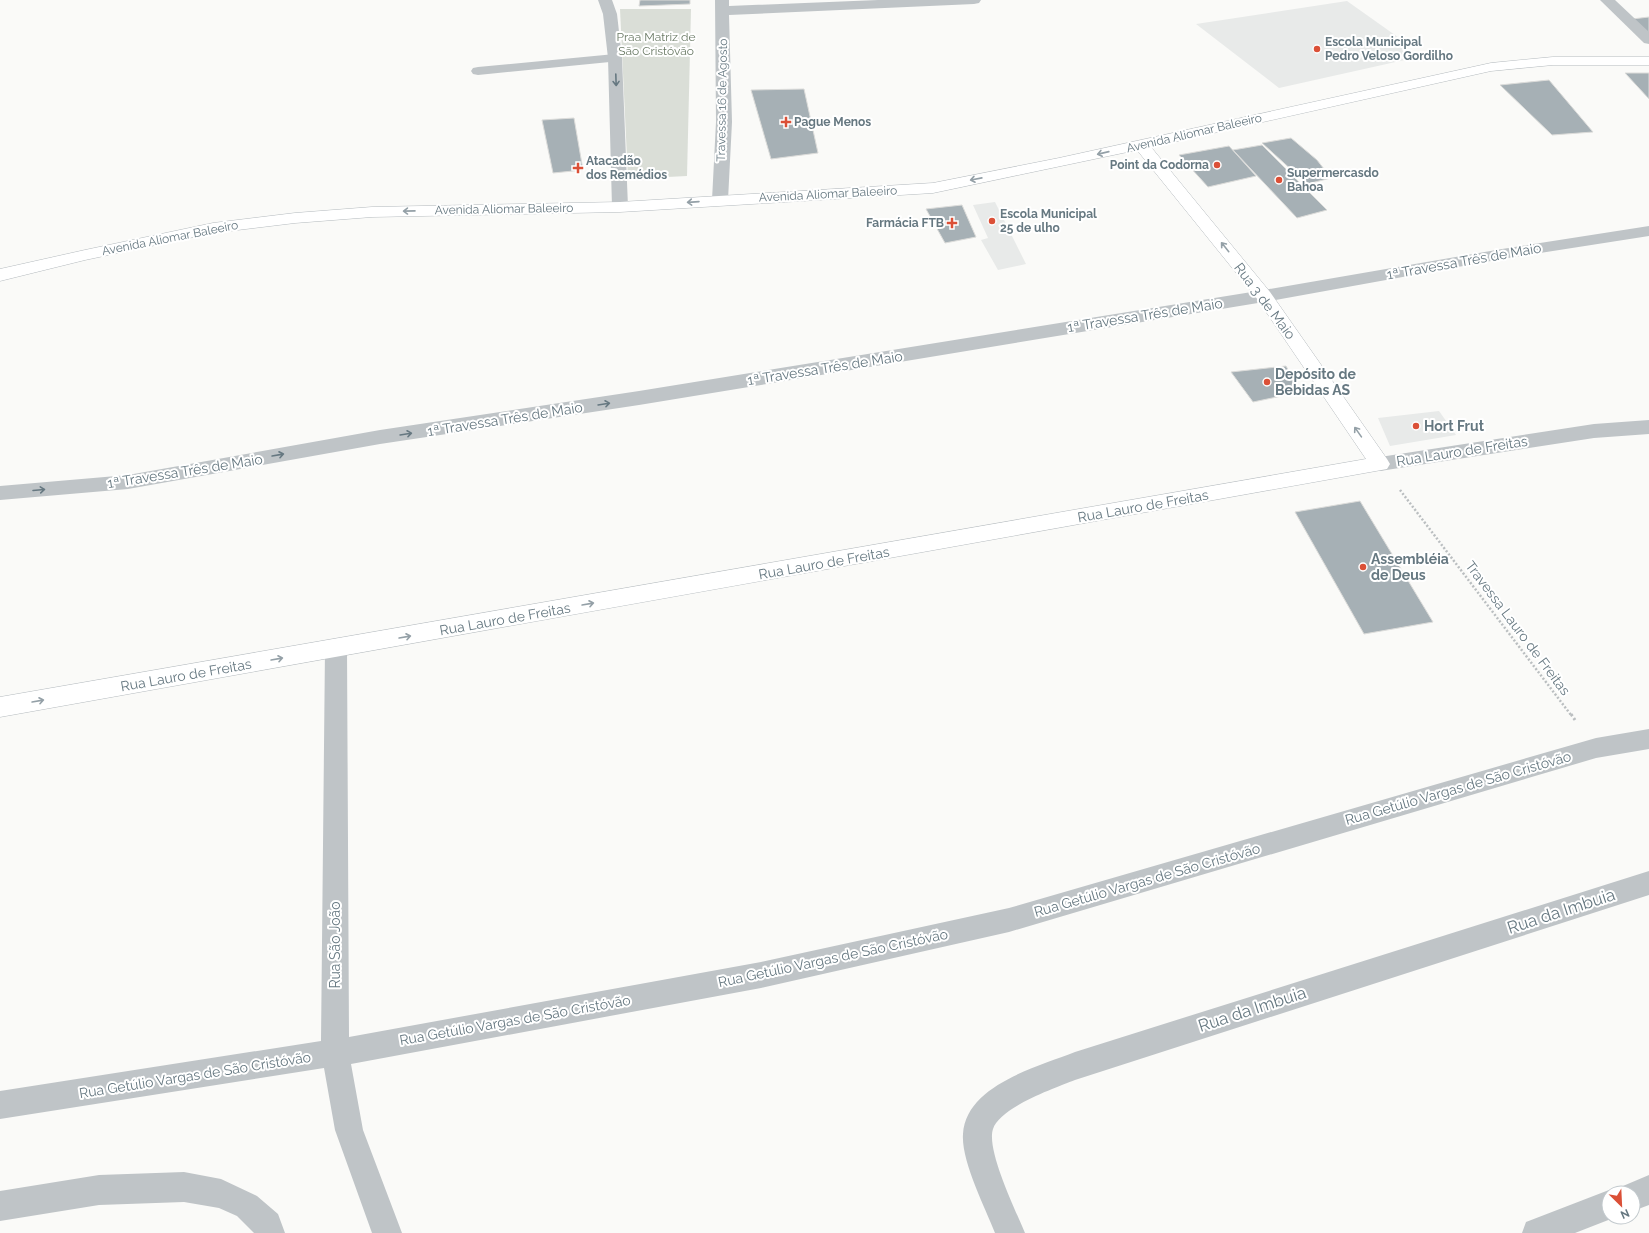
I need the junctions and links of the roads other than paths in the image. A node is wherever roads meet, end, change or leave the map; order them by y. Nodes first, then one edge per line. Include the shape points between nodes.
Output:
1 (605, 0) edge
2 (974, 0) edge
3 (1607, 0) edge
4 (722, 6) edge
5 (1649, 40) edge
6 (615, 58) junction
7 (1649, 62) edge
8 (478, 71) dead end
9 (1142, 145) junction
10 (720, 200) junction
11 (620, 207) junction
12 (1649, 231) edge
13 (0, 275) edge
14 (1264, 296) junction
15 (1649, 427) edge
16 (1380, 464) junction
17 (0, 493) edge
18 (336, 649) junction
19 (0, 707) edge
20 (1649, 739) edge
21 (1649, 883) edge
22 (335, 1053) junction
23 (0, 1105) edge
24 (0, 1206) edge
25 (1601, 1208) edge
26 (270, 1233) edge
27 (387, 1233) edge
28 (1010, 1233) edge
29 (1537, 1233) edge

1 - 6 street via 610,14
2 - 4 street
3 - 5 street
4 - 10 street, Travessa 16 de Agosto via 724,122
6 - 8 street
6 -> 11 street
7 - 9 main road, Avenida Aliomar Baleeiro via 1553,61 1491,67
9 -> 10 main road, Avenida Aliomar Baleeiro via 933,188
14 -> 9 main road, Rua 3 de Maio
10 -> 11 main road, Avenida Aliomar Baleeiro
11 -> 13 main road, Avenida Aliomar Baleeiro via 372,212 295,218 213,228
12 - 14 street, 1ª Travessa Três de Maio
16 -> 14 main road, Rua 3 de Maio
17 -> 14 street, 1ª Travessa Três de Maio via 128,482 380,438
15 - 16 street, Rua Lauro de Freitas via 1594,431
18 -> 16 main road, Rua Lauro de Freitas
19 -> 18 main road, Rua Lauro de Freitas
18 - 22 street, Rua São João
20 - 22 street, Rua Getúlio Vargas de São Cristóvão via 1596,748 1009,920 761,976
21 - 28 street, Rua da Imbuia via 1075,1066 1014,1091 992,1106 982,1118 977,1133 980,1155
22 - 23 street, Rua Getúlio Vargas de São Cristóvão
22 - 27 street, Rua São João via 349,1130
24 - 26 street via 99,1190 184,1187 221,1194 247,1206 267,1225
25 - 29 street

